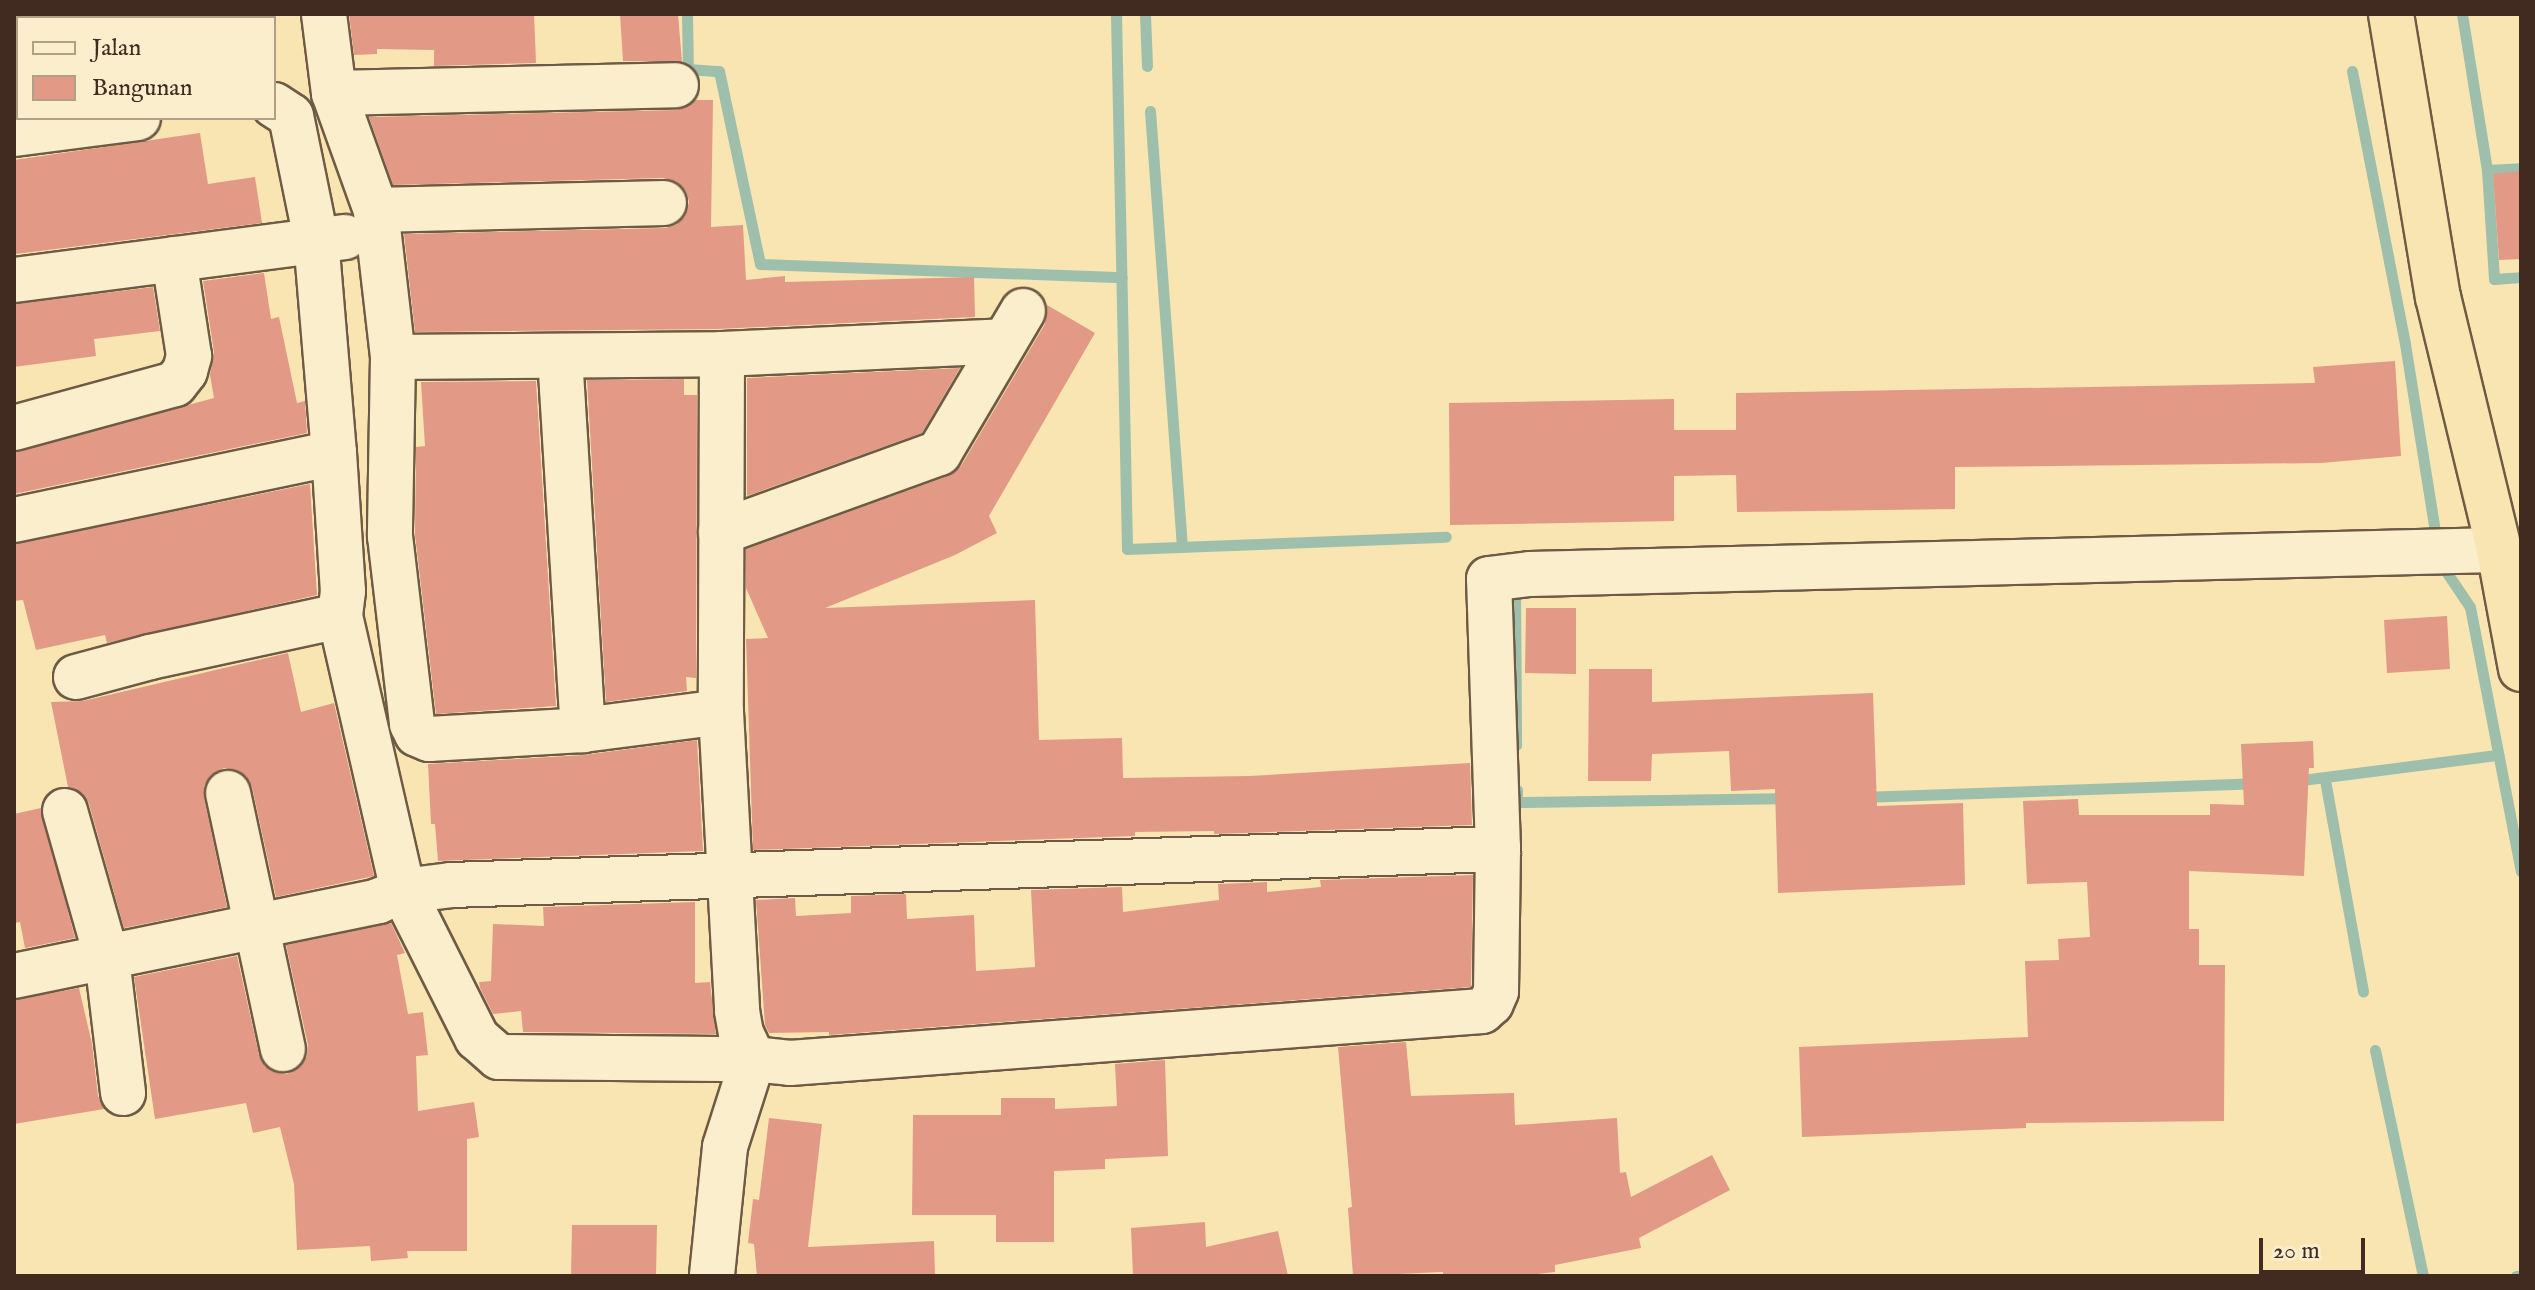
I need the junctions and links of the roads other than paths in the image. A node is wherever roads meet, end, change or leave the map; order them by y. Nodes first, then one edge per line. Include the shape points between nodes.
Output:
1 (324, 14) edge
2 (2391, 14) edge
3 (676, 85) dead end
4 (334, 93) junction
5 (276, 106) edge
6 (122, 120) edge
7 (14, 134) edge
8 (664, 203) dead end
9 (354, 231) junction
10 (174, 259) junction
11 (14, 280) edge
12 (722, 354) junction
13 (560, 356) junction
14 (393, 357) junction
15 (14, 428) edge
16 (334, 453) junction
17 (14, 520) edge
18 (721, 532) junction
19 (2499, 550) junction
20 (340, 616) junction
21 (2521, 669) edge
22 (76, 677) dead end
23 (721, 712) junction
24 (583, 730) junction
25 (228, 793) dead end
26 (65, 811) dead end
27 (1498, 849) junction
28 (731, 875) junction
29 (423, 889) junction
30 (257, 925) junction
31 (107, 958) junction
32 (14, 976) edge
33 (283, 1049) dead end
34 (753, 1059) junction
35 (123, 1093) dead end
36 (712, 1276) edge

1 - 4 street
2 - 19 highway via 2438,297
3 - 4 street
4 - 9 street
5 - 9 street via 291,116
6 - 7 street
8 - 9 street
9 - 10 street
9 - 14 street
9 - 16 street
10 - 11 street
10 - 15 street via 189,356 175,384
12 - 13 street
12 - 18 street
12 - 18 street via 1014,326 939,453
13 - 14 street
13 - 24 street
14 - 24 street via 390,536 417,734 429,739
16 - 17 street
16 - 20 street
18 - 23 street
19 - 21 highway
19 - 27 street via 1489,579
20 - 22 street
20 - 29 street
23 - 24 street
23 - 28 street
25 - 30 street
26 - 31 street
27 - 28 street
27 - 34 street via 1496,991 1482,1011 790,1063
28 - 29 street
28 - 34 street via 737,1011
29 - 30 street
29 - 34 street via 477,1038 499,1057
30 - 31 street
30 - 33 street
31 - 32 street
31 - 35 street
34 - 36 street via 725,1147

